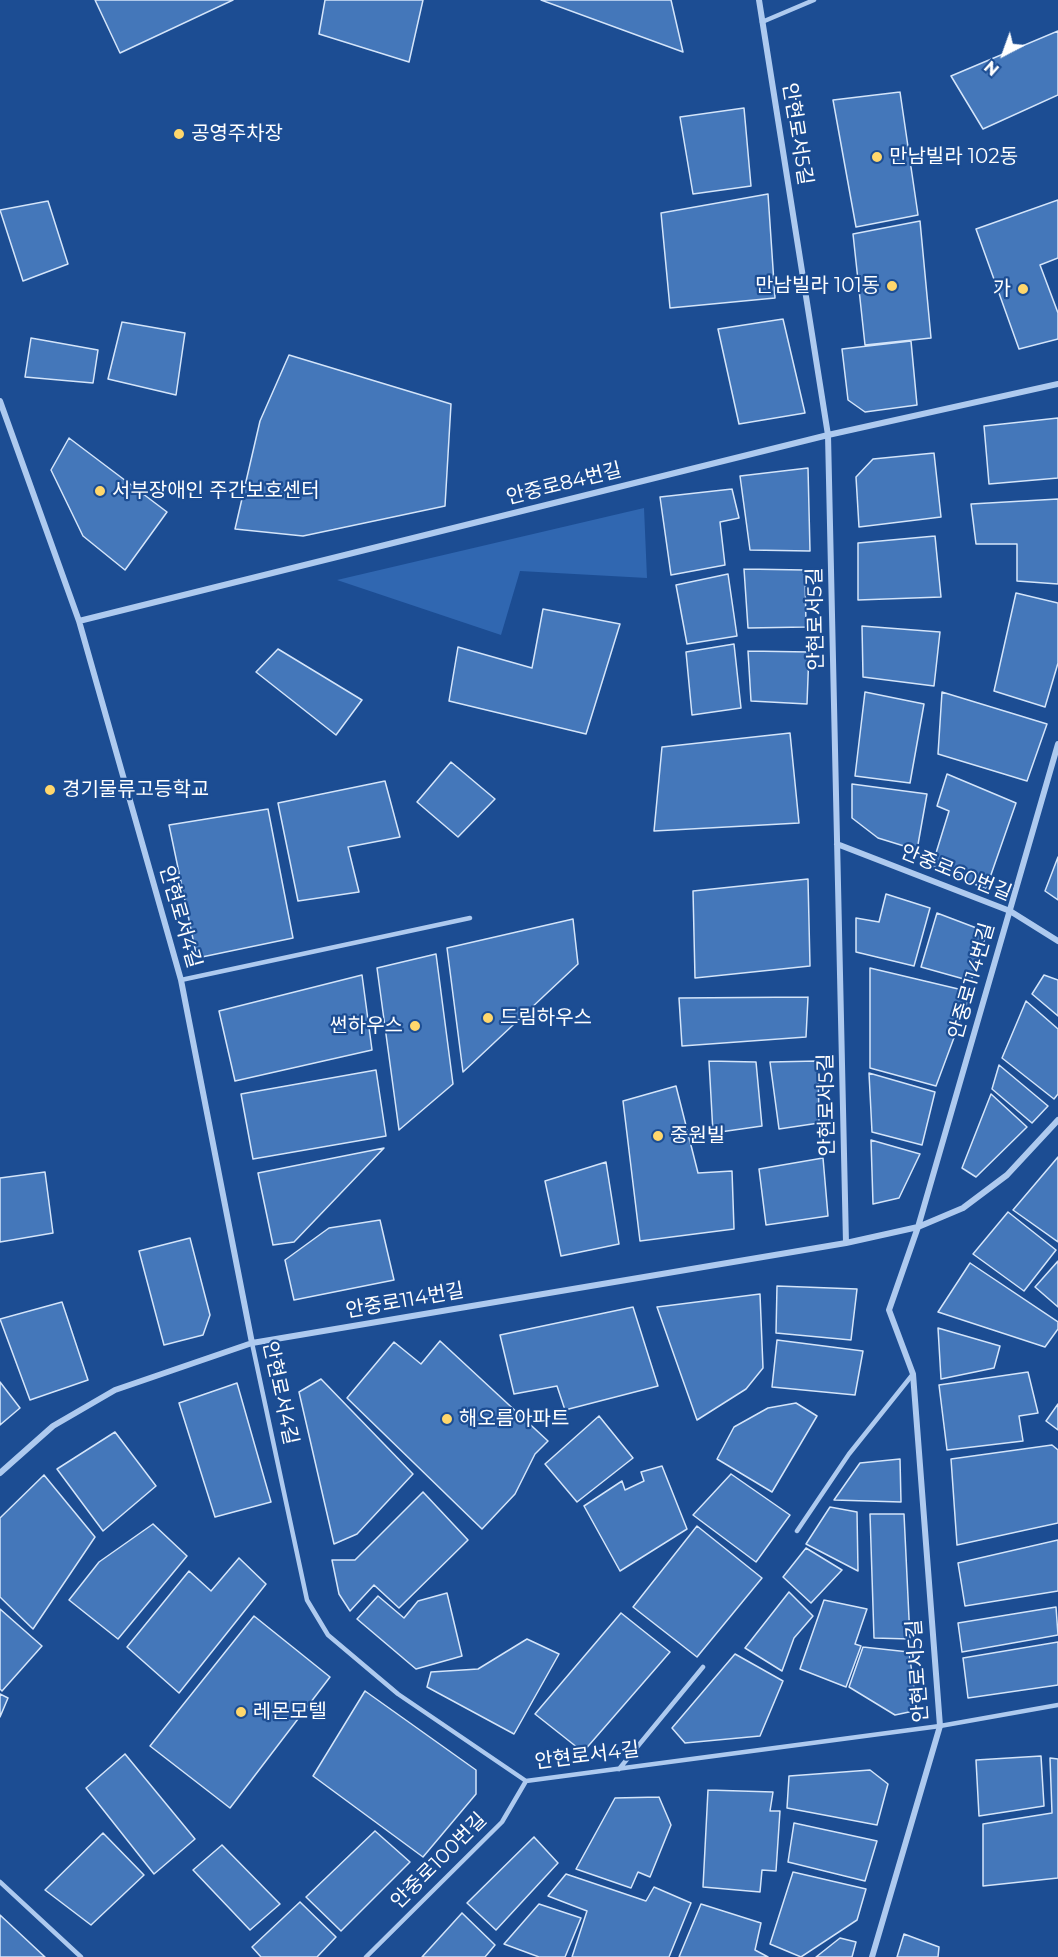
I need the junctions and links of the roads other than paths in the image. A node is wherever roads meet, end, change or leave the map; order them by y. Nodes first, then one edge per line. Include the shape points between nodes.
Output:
1 (759, 0) edge
2 (814, 0) edge
3 (762, 22) junction
4 (1058, 384) edge
5 (0, 401) edge
6 (828, 435) junction
7 (79, 621) junction
8 (1058, 744) edge
9 (837, 844) junction
10 (1010, 911) junction
11 (470, 918) dead end
12 (1058, 941) edge
13 (181, 980) junction
14 (1058, 1120) edge
15 (918, 1227) junction
16 (846, 1243) junction
17 (252, 1343) junction
18 (913, 1374) junction
19 (0, 1473) edge
20 (797, 1531) dead end
21 (703, 1667) dead end
22 (1058, 1705) edge
23 (940, 1726) junction
24 (619, 1769) junction
25 (526, 1781) junction
26 (0, 1882) edge
27 (81, 1957) edge
28 (366, 1957) edge
29 (872, 1957) edge

1 - 3 street, 안현로서5길
2 - 3 lane
3 - 6 street, 안현로서5길
4 - 6 street, 안중로84번길
5 - 7 street, 안현로서4길
6 - 7 street, 안중로84번길
6 - 9 street, 안현로서5길
7 - 13 street, 안현로서4길
8 - 10 street, 안중로114번길
9 - 10 street, 안중로60번길
9 - 16 street, 안현로서5길
10 - 12 street, 안중로60번길
10 - 15 street, 안중로114번길
11 - 13 lane
13 - 17 street, 안현로서4길
14 - 15 street via 1007,1175 963,1208
15 - 16 street, 안중로114번길
15 - 18 street, 안중로114번길 via 889,1310
16 - 17 street, 안중로114번길
17 - 19 street, 안중로114번길 via 115,1390 53,1426
17 - 25 lane, 안현로서4길 via 307,1600 328,1635 398,1694
18 - 20 lane via 849,1454
18 - 23 street, 안현로서5길
21 - 24 lane
22 - 23 lane, 안현로서4길
23 - 24 lane, 안현로서4길
23 - 29 street, 안현로서5길
24 - 25 lane, 안현로서4길
25 - 28 lane, 안중로100번길 via 502,1822
26 - 27 lane

